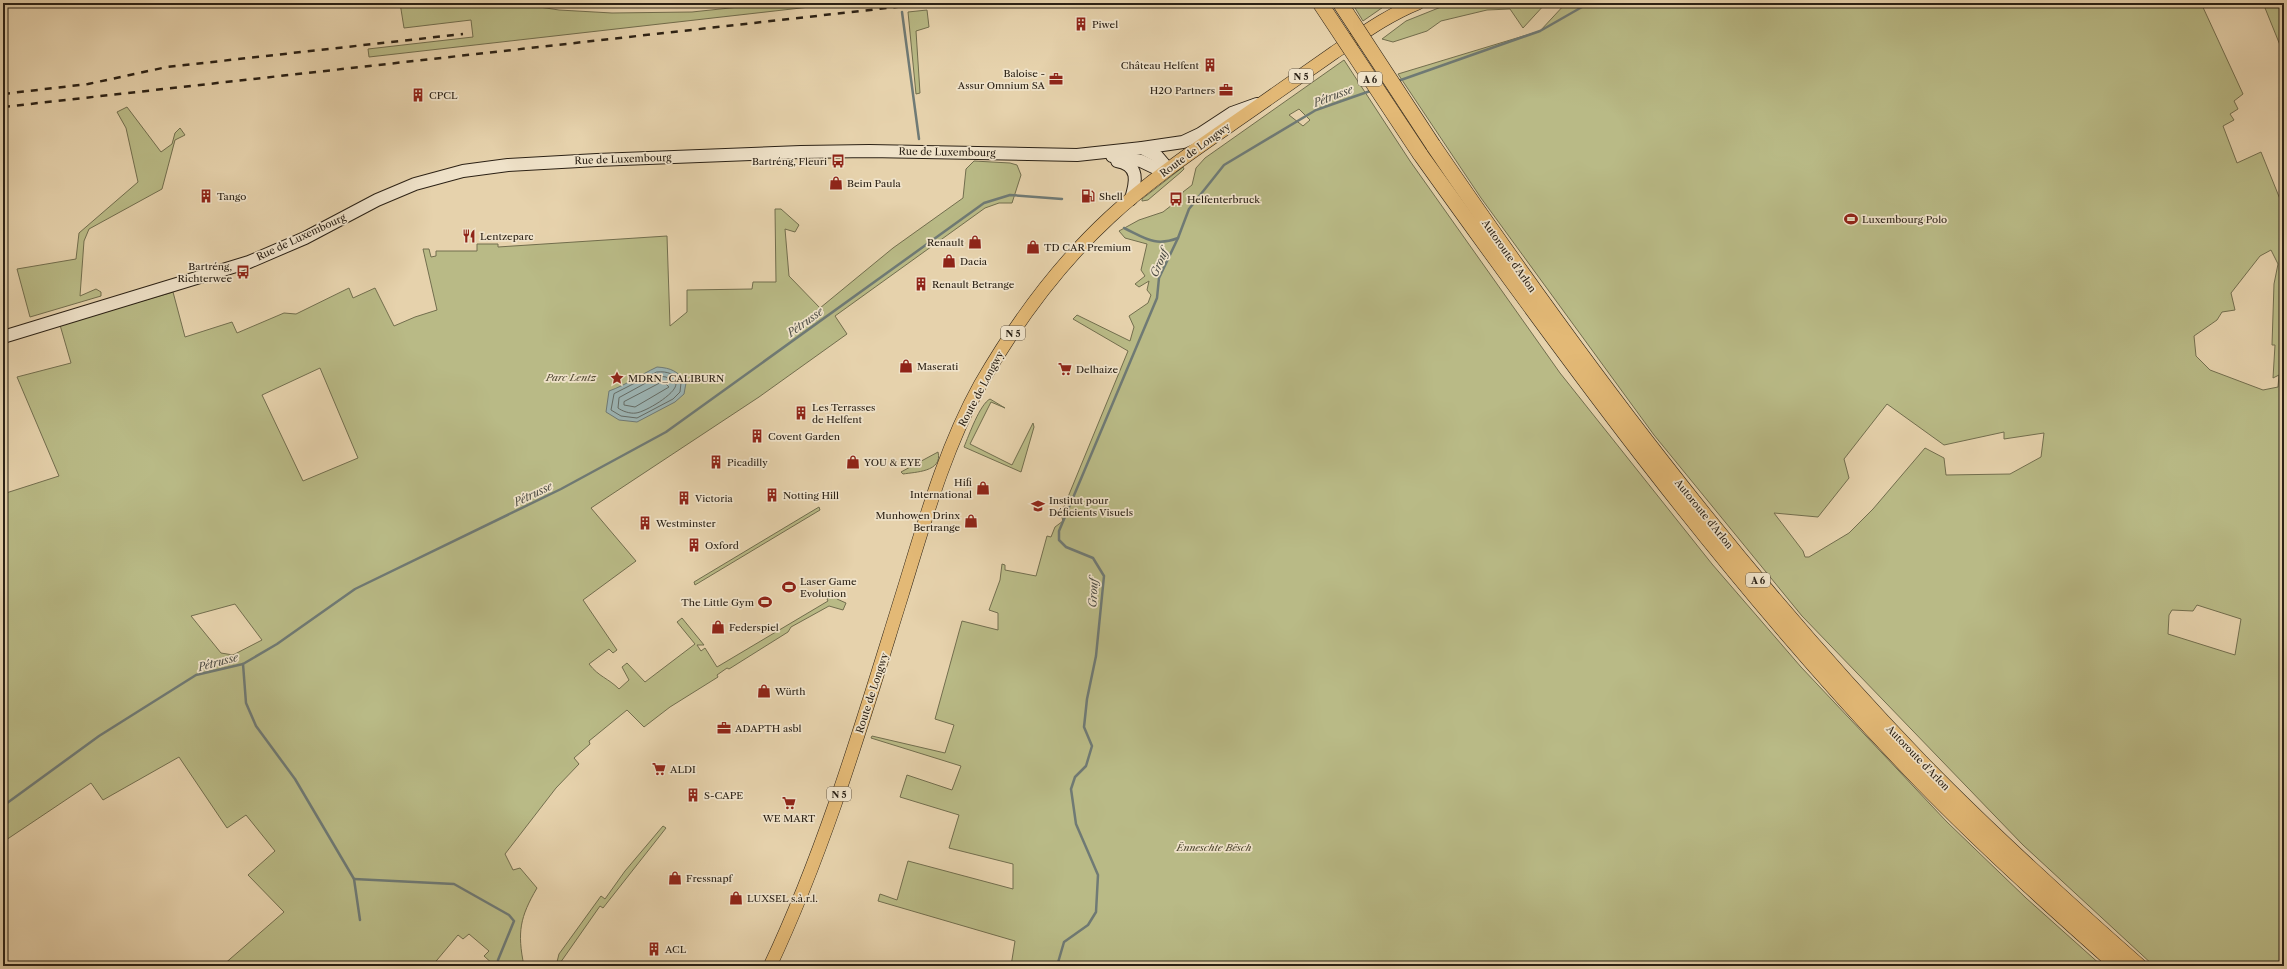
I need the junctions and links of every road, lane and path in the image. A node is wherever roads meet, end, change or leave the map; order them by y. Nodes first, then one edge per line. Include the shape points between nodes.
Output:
1 (1320, 3) edge
2 (1340, 3) edge
3 (1400, 3) edge
4 (1418, 3) edge
5 (1378, 22) junction
6 (1264, 102) junction
7 (1142, 148) junction
8 (1077, 155) junction
9 (1166, 170) junction
10 (1131, 199) junction
11 (3, 337) edge
12 (770, 966) edge
13 (2118, 966) edge
14 (2139, 966) edge

1 - 13 highway, Autoroute d'Arlon / A 6, bridge via 1420,154 1570,363 1692,521 1786,634 1909,770 2031,888
2 - 14 highway, Autoroute d'Arlon / A 6, bridge via 1433,146 1533,289 1664,464 1793,621 1846,682 1964,805 2040,879
3 - 5 main road
4 - 5 main road, Route de Longwy / N 5
5 - 6 main road, Route de Longwy / N 5
6 - 7 main road, Rue de Luxembourg via 1232,113 1183,142
6 - 9 main road, Route de Longwy / N 5
7 - 8 main road, Rue de Luxembourg
7 - 9 main road via 1157,156
8 - 9 main road via 1121,156
8 - 10 main road via 1121,162 1130,166 1135,173 1136,182
8 - 11 main road, Rue de Luxembourg via 801,152 516,164 463,171 415,184 377,200 305,238 249,262
9 - 10 main road, Route de Longwy / N 5
10 - 12 main road, Route de Longwy / N 5 via 1092,235 1042,292 1000,352 965,414 933,498 835,807 802,894

